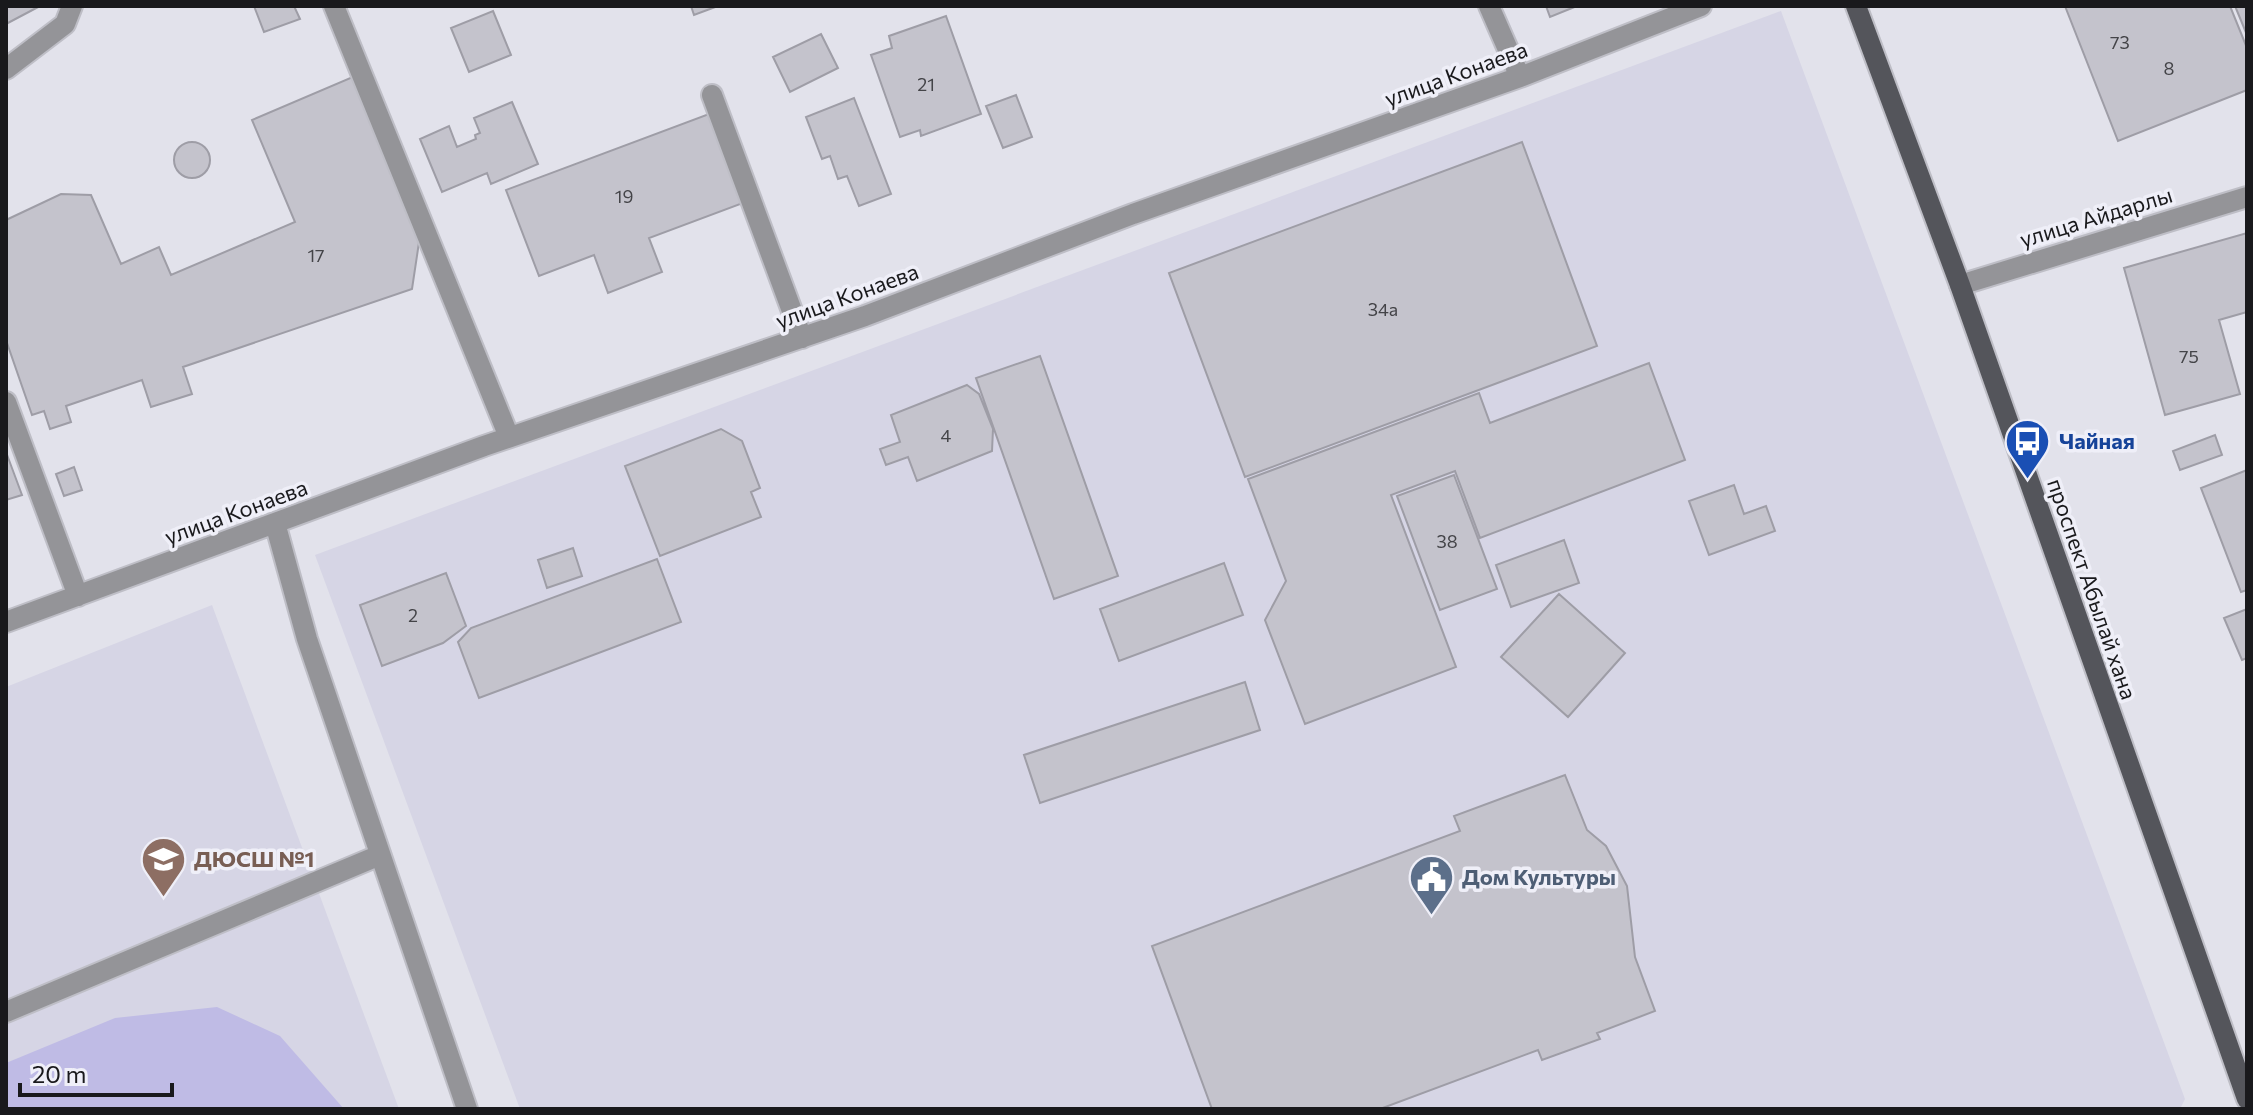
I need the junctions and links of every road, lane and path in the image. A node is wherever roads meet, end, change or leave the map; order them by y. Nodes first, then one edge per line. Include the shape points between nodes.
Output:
1 (72, 6) edge
2 (334, 6) edge
3 (1489, 6) edge
4 (1701, 6) edge
5 (1856, 6) edge
6 (6, 69) edge
7 (1520, 77) junction
8 (712, 95) dead end
9 (2247, 197) edge
10 (1960, 285) junction
11 (802, 338) junction
12 (6, 402) edge
13 (509, 437) junction
14 (275, 523) junction
15 (78, 596) junction
16 (6, 622) edge
17 (380, 855) junction
18 (6, 1012) edge
19 (2247, 1099) edge
20 (467, 1109) edge

1 - 6 street via 65,24
2 - 13 street
3 - 7 street
4 - 7 street, улица Конаева
5 - 10 main road, проспект Абылай хана
7 - 11 street, улица Конаева
8 - 11 street
9 - 10 street, улица Айдарлы
10 - 19 main road, проспект Абылай хана
11 - 13 street, улица Конаева
12 - 15 street
13 - 14 street, улица Конаева
14 - 15 street, улица Конаева
14 - 17 street via 307,639
15 - 16 street, улица Конаева
17 - 18 street
17 - 20 street

